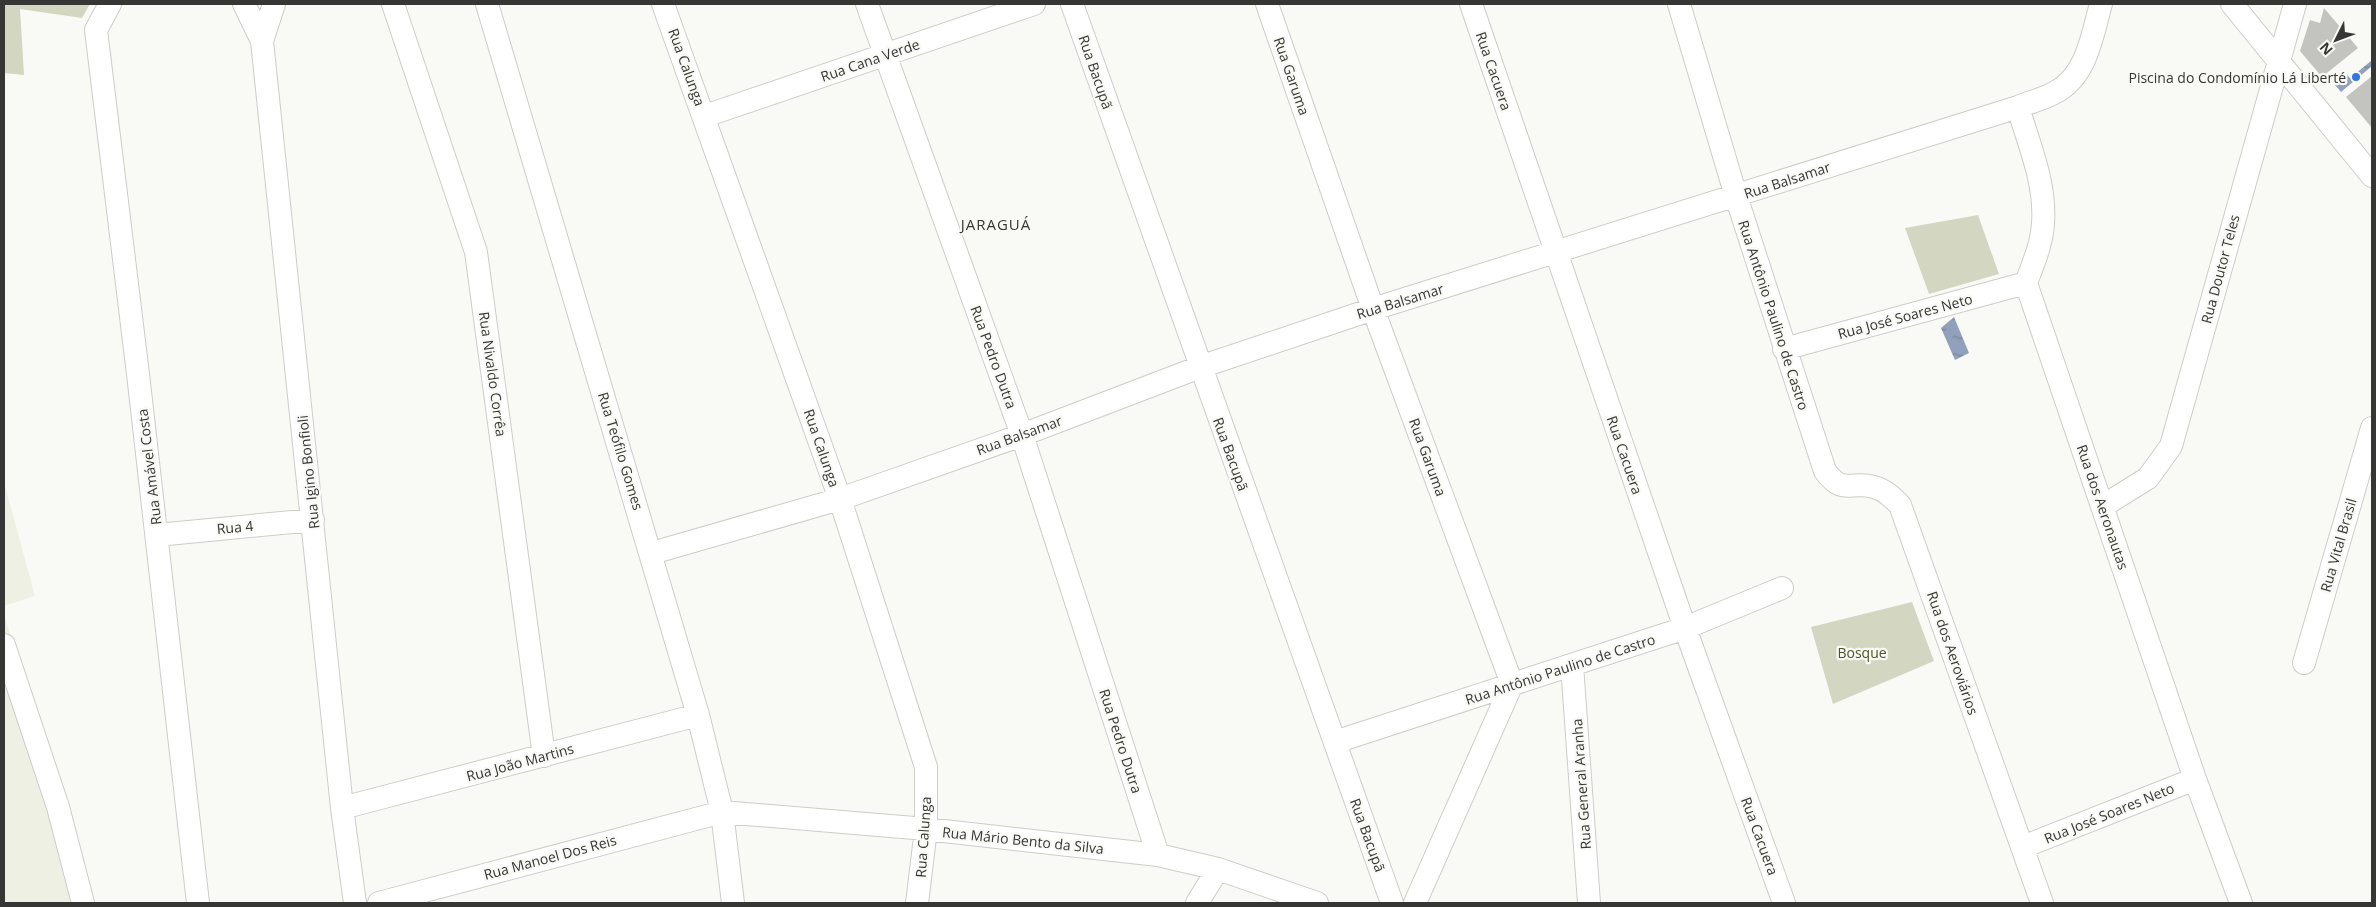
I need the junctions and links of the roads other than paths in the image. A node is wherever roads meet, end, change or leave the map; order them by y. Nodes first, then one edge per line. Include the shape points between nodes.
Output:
1 (110, 4) edge
2 (244, 4) edge
3 (274, 4) edge
4 (393, 4) edge
5 (487, 4) edge
6 (663, 4) edge
7 (867, 4) edge
8 (1034, 4) edge
9 (1072, 4) edge
10 (1267, 4) edge
11 (1471, 4) edge
12 (1679, 4) edge
13 (2101, 4) edge
14 (2232, 4) edge
15 (2295, 4) edge
16 (262, 41) junction
17 (885, 55) junction
18 (2278, 59) junction
19 (2018, 107) junction
20 (705, 116) junction
21 (2372, 176) edge
22 (1736, 196) junction
23 (1555, 253) junction
24 (2026, 283) junction
25 (1373, 309) junction
26 (1784, 349) junction
27 (1200, 367) junction
28 (2372, 428) edge
29 (1022, 435) junction
30 (1818, 453) joint
31 (840, 499) junction
32 (2103, 506) junction
33 (313, 520) junction
34 (157, 535) junction
35 (652, 553) junction
36 (1782, 588) dead end
37 (1685, 628) junction
38 (4, 645) edge
39 (2304, 663) dead end
40 (1572, 665) junction
41 (1512, 684) junction
42 (698, 715) junction
43 (1335, 742) junction
44 (544, 756) junction
45 (2194, 779) junction
46 (342, 808) junction
47 (722, 812) junction
48 (926, 829) junction
49 (2023, 847) junction
50 (1158, 855) junction
51 (1218, 869) junction
52 (83, 903) edge
53 (198, 903) edge
54 (355, 903) edge
55 (378, 903) edge
56 (733, 903) edge
57 (918, 903) edge
58 (1197, 903) edge
59 (1317, 903) edge
60 (1392, 903) edge
61 (1415, 903) edge
62 (1589, 903) edge
63 (1784, 903) edge
64 (2042, 903) edge
65 (2241, 903) edge

1 - 34 street, Rua Amável Costa via 96,30
2 - 16 street, Rua Igino Bonfioli
3 - 16 street, Rua Igino Bonfioli
4 - 44 street, Rua Nivaldo Corrêa via 476,252
5 - 35 street, Rua Teófilo Gomes
6 - 20 street, Rua Calunga
7 - 17 street, Rua Pedro Dutra
8 - 17 street, Rua Cana Verde
9 - 27 street, Rua Bacupã
10 - 25 street, Rua Garuma
11 - 23 street, Rua Cacuera
12 - 22 street, Rua Antônio Paulino de Castro
13 - 19 street, Rua Balsamar via 2084,62 2071,80 2055,93
14 - 18 street
15 - 18 street, Rua Doutor Teles
16 - 33 street, Rua Igino Bonfioli
17 - 20 street, Rua Cana Verde
17 - 29 street, Rua Pedro Dutra
18 - 21 street
18 - 32 street, Rua Doutor Teles via 2171,446 2148,478
19 - 22 street, Rua Balsamar
19 - 24 street via 2042,188 2044,224
20 - 31 street, Rua Calunga
22 - 23 street, Rua Balsamar
22 - 26 street, Rua Antônio Paulino de Castro
23 - 25 street, Rua Balsamar
23 - 37 street, Rua Cacuera
24 - 26 street, Rua José Soares Neto
24 - 32 street, Rua dos Aeronautas
25 - 27 street, Rua Balsamar
25 - 41 street, Rua Garuma
26 - 30 street, Rua Antônio Paulino de Castro
27 - 29 street, Rua Balsamar
27 - 43 street, Rua Bacupã
28 - 39 street, Rua Vital Brasil
29 - 31 street, Rua Balsamar
29 - 50 street, Rua Pedro Dutra
30 - 49 street, Rua dos Aeroviários via 1833,483 1844,487 1872,486 1887,492 1900,505
31 - 35 street, Rua Balsamar
31 - 48 street, Rua Calunga via 926,767
32 - 45 street, Rua dos Aeronautas
33 - 34 street, Rua 4
33 - 46 street, Rua Igino Bonfioli
34 - 53 street, Rua Amável Costa
35 - 42 street, Rua Teófilo Gomes
36 - 37 street, Rua Antônio Paulino de Castro
37 - 40 street, Rua Antônio Paulino de Castro
37 - 63 street, Rua Cacuera
38 - 52 street via 58,807
40 - 41 street, Rua Antônio Paulino de Castro
40 - 62 street, Rua General Aranha
41 - 43 street, Rua Antônio Paulino de Castro
41 - 61 street
42 - 44 street, Rua João Martins
42 - 47 street, Rua Teófilo Gomes
43 - 60 street, Rua Bacupã
44 - 46 street, Rua João Martins
45 - 49 street, Rua José Soares Neto
45 - 65 street, Rua dos Aeronautas
46 - 54 street, Rua Igino Bonfioli
47 - 48 street, Rua Mário Bento da Silva
47 - 55 street, Rua Manoel Dos Reis
47 - 56 street, Rua Teófilo Gomes
48 - 50 street, Rua Mário Bento da Silva
48 - 57 street, Rua Calunga
49 - 64 street, Rua dos Aeroviários
50 - 51 street, Rua Mário Bento da Silva
51 - 58 street
51 - 59 street, Rua Mário Bento da Silva

